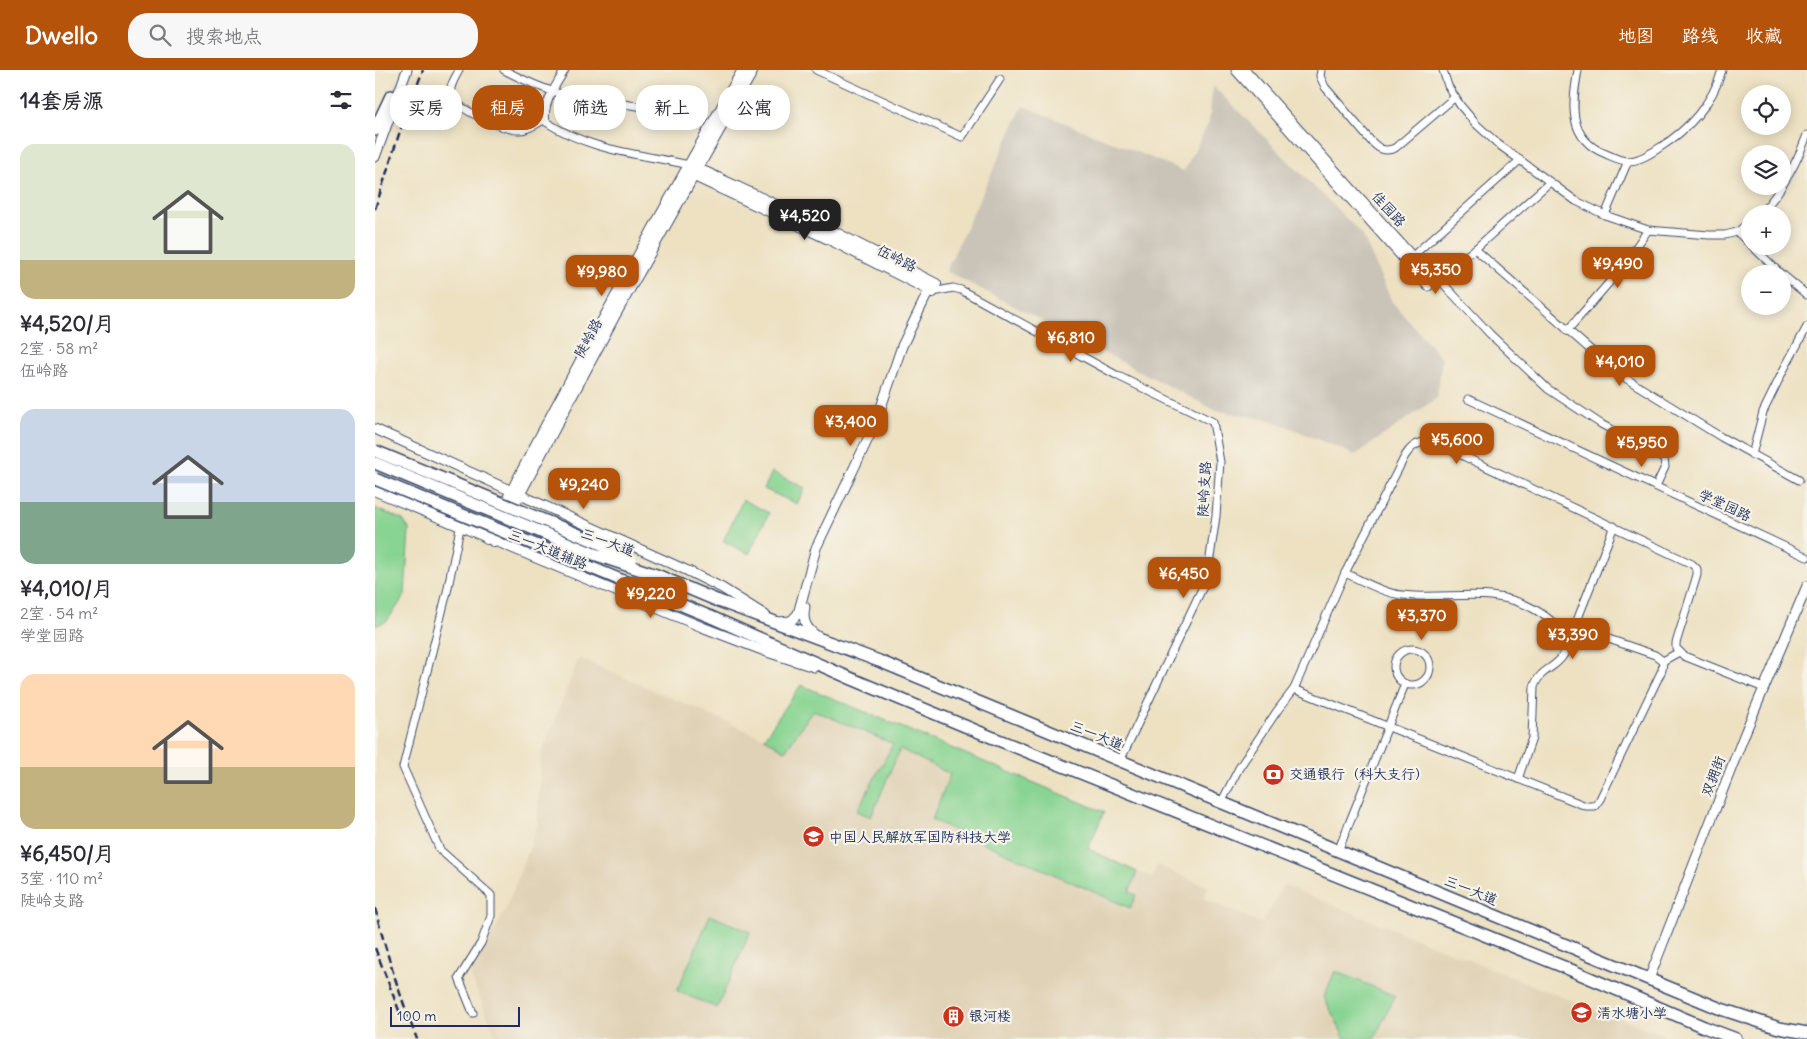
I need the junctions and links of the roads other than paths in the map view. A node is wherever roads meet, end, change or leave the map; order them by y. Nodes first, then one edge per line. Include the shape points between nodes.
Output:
1 (401, 70) edge
2 (407, 70) edge
3 (459, 70) edge
4 (505, 70) edge
5 (565, 70) edge
6 (743, 70) edge
7 (753, 70) edge
8 (816, 70) edge
9 (1236, 70) edge
10 (1245, 70) edge
11 (1321, 70) edge
12 (1443, 70) edge
13 (1578, 70) edge
14 (1722, 70) edge
15 (1000, 79) dead end
16 (395, 85) edge
17 (553, 91) junction
18 (1455, 97) junction
19 (390, 98) edge
20 (390, 99) edge
21 (636, 106) edge
22 (545, 119) junction
23 (375, 130) edge
24 (1807, 135) edge
25 (375, 142) edge
26 (376, 153) edge
27 (1520, 160) junction
28 (1628, 161) junction
29 (691, 170) junction
30 (1550, 182) junction
31 (1768, 205) edge
32 (1605, 215) junction
33 (1741, 229) edge
34 (1647, 230) junction
35 (1737, 232) junction
36 (1741, 236) edge
37 (1475, 249) junction
38 (1762, 255) edge
39 (1409, 258) junction
40 (1772, 265) edge
41 (1436, 279) junction
42 (1791, 282) edge
43 (933, 287) junction
44 (1807, 296) edge
45 (1807, 327) edge
46 (1567, 330) junction
47 (1468, 399) dead end
48 (375, 429) edge
49 (375, 451) edge
50 (1753, 455) junction
51 (375, 463) edge
52 (375, 479) edge
53 (1799, 480) dead end
54 (1656, 486) junction
55 (375, 491) edge
56 (515, 492) junction
57 (1614, 526) junction
58 (460, 528) junction
59 (490, 540) junction
60 (1807, 557) edge
61 (1345, 573) junction
62 (659, 576) junction
63 (1807, 586) edge
64 (777, 622) junction
65 (1573, 627) junction
66 (819, 638) junction
67 (1567, 644) junction
68 (1679, 652) junction
69 (1663, 661) junction
70 (852, 679) junction
71 (1405, 684) junction
72 (1764, 688) junction
73 (1294, 689) junction
74 (1388, 726) junction
75 (1120, 760) junction
76 (1518, 779) junction
77 (1222, 801) junction
78 (1338, 851) junction
79 (1649, 979) junction
80 (473, 1013) dead end
81 (1807, 1033) edge
82 (1736, 1039) edge

1 - 16 street
2 - 26 street
3 - 22 street via 450,89 451,97 472,113 506,128 520,130
4 - 17 street
5 - 17 street
6 - 29 main road, 陡岭路
7 - 29 main road, 陡岭路
8 - 15 street via 962,138
9 - 39 street, 佳园路
10 - 39 street, 佳园路
11 - 18 street via 1325,87 1370,140 1383,150 1395,148
12 - 18 street
13 - 28 street via 1573,109 1575,123 1583,138 1596,150
14 - 28 street via 1713,94 1685,129 1649,154
17 - 21 street
17 - 22 street
18 - 27 street via 1476,124
19 - 23 highway
20 - 25 street
22 - 29 street via 559,130 590,144
24 - 31 street via 1783,187
27 - 30 street
27 - 39 street
28 - 32 street
29 - 43 main road, 伍岭路
29 - 56 main road, 陡岭路
30 - 32 street via 1576,201
30 - 37 street
32 - 34 street
33 - 35 street
34 - 35 street via 1709,236
34 - 46 street via 1620,270
35 - 36 street
37 - 41 street
37 - 46 street
38 - 40 street
39 - 41 street, 佳园路 via 1428,286
41 - 54 street via 1548,389 1601,424 1664,459 1665,468
42 - 44 street
43 - 64 street via 903,346 876,422 816,548 798,614 791,621
43 - 66 street via 901,363 881,424 820,549 803,615 809,630
43 - 75 street, 陡岭支路 via 961,290 1118,376 1213,422 1220,462 1207,578
45 - 50 street via 1763,412
46 - 50 street via 1617,373
47 - 54 street, 学堂园路
48 - 56 street
49 - 62 highway, bridge via 599,543
50 - 53 street
51 - 62 highway, 三一大道, bridge via 594,554
52 - 70 highway, 三一大道, bridge via 711,617
54 - 60 street, 学堂园路
55 - 58 street, 三一大道辅路
56 - 59 main road, 陡岭路
56 - 64 street via 688,571
57 - 61 street via 1433,442 1415,443 1405,456
57 - 65 street
57 - 68 street via 1693,564 1697,569 1676,643
58 - 59 street, 三一大道辅路
58 - 80 street via 403,767 440,850 491,895 491,916 481,942 459,978
59 - 70 street, 三一大道辅路 via 702,627
61 - 67 street via 1404,595 1486,595 1511,599 1553,622
61 - 73 street
62 - 64 highway, 三一大道, bridge
63 - 72 street, 双拥街
64 - 66 highway, 三一大道
65 - 67 street
65 - 69 street via 1655,655
66 - 75 highway, 三一大道
67 - 76 street via 1561,659 1535,682 1533,738
68 - 69 street
68 - 72 street
69 - 76 street via 1662,670 1595,806 1586,806
70 - 82 highway, 三一大道
71 - 71 street via 1416,685 1429,673 1426,656 1415,650 1399,654 1394,665 1396,676
71 - 74 street
72 - 79 street, 双拥街
73 - 74 street
73 - 77 street via 1239,768
74 - 76 street
74 - 78 street
75 - 77 highway, 三一大道
77 - 78 highway, 三一大道
78 - 79 highway, 三一大道
79 - 81 highway, 三一大道 via 1721,1009 1779,1028

